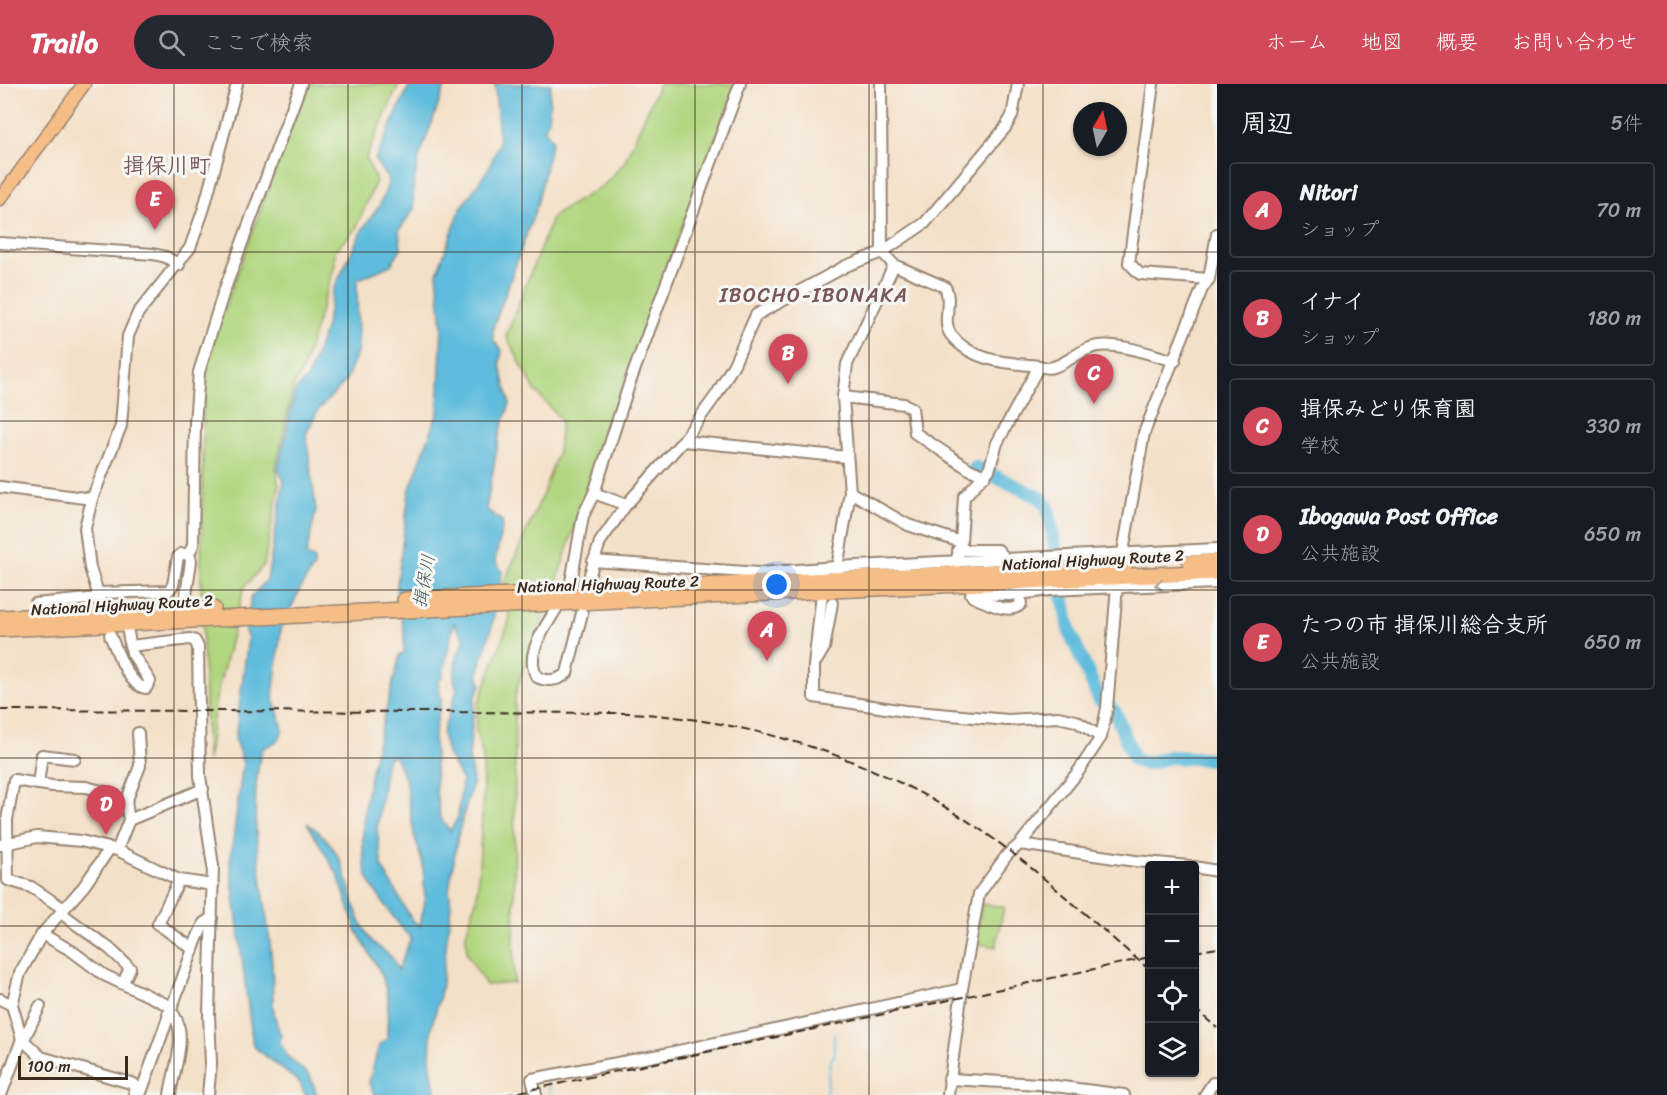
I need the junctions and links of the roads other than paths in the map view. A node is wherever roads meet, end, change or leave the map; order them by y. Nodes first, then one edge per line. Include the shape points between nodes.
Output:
1 (84, 84) edge
2 (237, 84) edge
3 (301, 84) edge
4 (740, 84) edge
5 (881, 84) edge
6 (1018, 84) edge
7 (1153, 84) edge
8 (0, 199) edge
9 (1217, 234) edge
10 (0, 243) edge
11 (882, 252) junction
12 (179, 265) junction
13 (894, 265) junction
14 (1209, 279) junction
15 (1175, 361) junction
16 (1039, 366) junction
17 (843, 397) junction
18 (683, 441) junction
19 (847, 457) junction
20 (985, 476) junction
21 (0, 487) edge
22 (594, 493) junction
23 (852, 494) junction
24 (92, 499) junction
25 (626, 505) junction
26 (845, 540) dead end
27 (959, 546) junction
28 (1217, 549) edge
29 (189, 554) junction
30 (1004, 557) dead end
31 (593, 561) junction
32 (1217, 562) edge
33 (955, 567) junction
34 (1121, 571) junction
35 (1217, 572) edge
36 (836, 573) junction
37 (590, 574) dead end
38 (1059, 574) junction
39 (1217, 583) edge
40 (969, 589) junction
41 (1020, 596) dead end
42 (827, 598) junction
43 (99, 599) junction
44 (556, 599) junction
45 (35, 604) dead end
46 (184, 609) junction
47 (582, 613) dead end
48 (201, 614) junction
49 (0, 618) edge
50 (126, 623) junction
51 (0, 629) edge
52 (110, 635) dead end
53 (130, 646) junction
54 (138, 733) dead end
55 (1101, 737) junction
56 (75, 759) dead end
57 (38, 784) junction
58 (203, 789) junction
59 (126, 802) junction
60 (129, 820) junction
61 (1020, 844) junction
62 (4, 845) edge
63 (113, 849) junction
64 (1145, 862) edge
65 (1199, 868) edge
66 (1217, 871) edge
67 (179, 880) junction
68 (213, 885) junction
69 (63, 911) junction
70 (212, 918) junction
71 (42, 934) junction
72 (193, 949) junction
73 (123, 983) junction
74 (962, 990) junction
75 (0, 999) edge
76 (12, 1005) junction
77 (40, 1006) dead end
78 (169, 1010) junction
79 (22, 1040) junction
80 (949, 1079) junction
81 (1217, 1084) edge
82 (1, 1095) edge
83 (135, 1095) edge
84 (140, 1095) edge
85 (170, 1095) edge
86 (208, 1095) edge
87 (536, 1095) edge
88 (948, 1095) edge
89 (1124, 1095) edge
90 (1205, 1095) edge

1 - 8 main road
2 - 12 street via 204,208
3 - 29 street via 222,294 199,372 193,545
4 - 22 street via 630,382
5 - 11 street
6 - 11 street via 1012,116 1005,128 924,223
7 - 14 street via 1129,263 1140,274
9 - 14 street
10 - 12 street via 153,255
11 - 13 street
11 - 18 street via 756,315 734,364
12 - 24 street via 132,324 126,349 121,426
13 - 16 street via 945,287 949,294 950,334 961,347 988,359
13 - 17 street via 847,364
14 - 15 street
15 - 16 street via 1098,346 1049,369
15 - 34 street via 1144,433
16 - 20 street via 997,443
17 - 19 street
17 - 20 street via 912,408 915,433
18 - 19 street
18 - 25 street
19 - 23 street
20 - 27 street via 964,497
21 - 24 street
22 - 25 street
22 - 44 street
23 - 26 street
23 - 27 street via 908,525
23 - 36 street
24 - 43 street via 86,546
25 - 31 street via 600,542
27 - 30 street via 998,550
27 - 33 street
28 - 34 street
29 - 43 street via 178,557 173,585 168,591
29 - 46 street
31 - 36 street via 759,573
31 - 37 street
32 - 34 highway, National Highway Route 2
33 - 36 highway, National Highway Route 2
33 - 38 highway, National Highway Route 2
34 - 35 highway, National Highway Route 2
34 - 38 highway, National Highway Route 2
39 -> 34 street
34 - 55 street
36 - 44 highway, National Highway Route 2
38 - 40 highway, National Highway Route 2
40 - 41 street via 973,597 1003,608 1013,609 1021,604
40 - 42 highway, National Highway Route 2
42 - 44 highway, National Highway Route 2
42 - 55 street via 814,666 814,697 905,711 1008,720 1058,717 1076,722
43 - 45 street
44 - 47 street via 531,662 537,677 553,681 567,673
44 - 48 highway, National Highway Route 2
46 - 48 highway, National Highway Route 2
46 - 49 highway, National Highway Route 2
48 - 50 highway, National Highway Route 2
50 - 51 highway, National Highway Route 2
50 - 53 street
52 - 53 street via 123,665 138,686 146,688 150,681
53 - 58 street via 195,641
54 - 59 street via 140,766
55 - 61 street via 1095,750
56 - 57 street via 42,755
57 - 59 street via 86,787
57 - 62 street via 14,780
58 - 60 street
58 - 68 street
59 - 60 street
60 - 63 street
61 - 64 street
61 - 74 street via 1007,855 979,894
62 - 63 street via 45,838
62 - 69 street via 8,880 31,887
63 - 67 street
63 - 69 street
65 - 66 street
67 - 68 street
67 - 72 street via 158,924
68 - 70 street
69 - 71 street
69 - 73 street via 130,968
70 - 72 street via 204,923
70 - 86 street
71 - 73 street
71 - 76 street via 20,973
72 - 78 street
73 - 78 street
74 - 80 street
74 - 87 street via 532,1079
75 - 76 street
76 - 79 street
77 - 79 street
78 - 84 street
78 - 85 street via 177,1020 179,1041
79 - 82 street
79 - 83 street via 50,1061 134,1084
80 - 88 street
80 - 89 street via 1039,1084
81 - 90 street via 1213,1083

